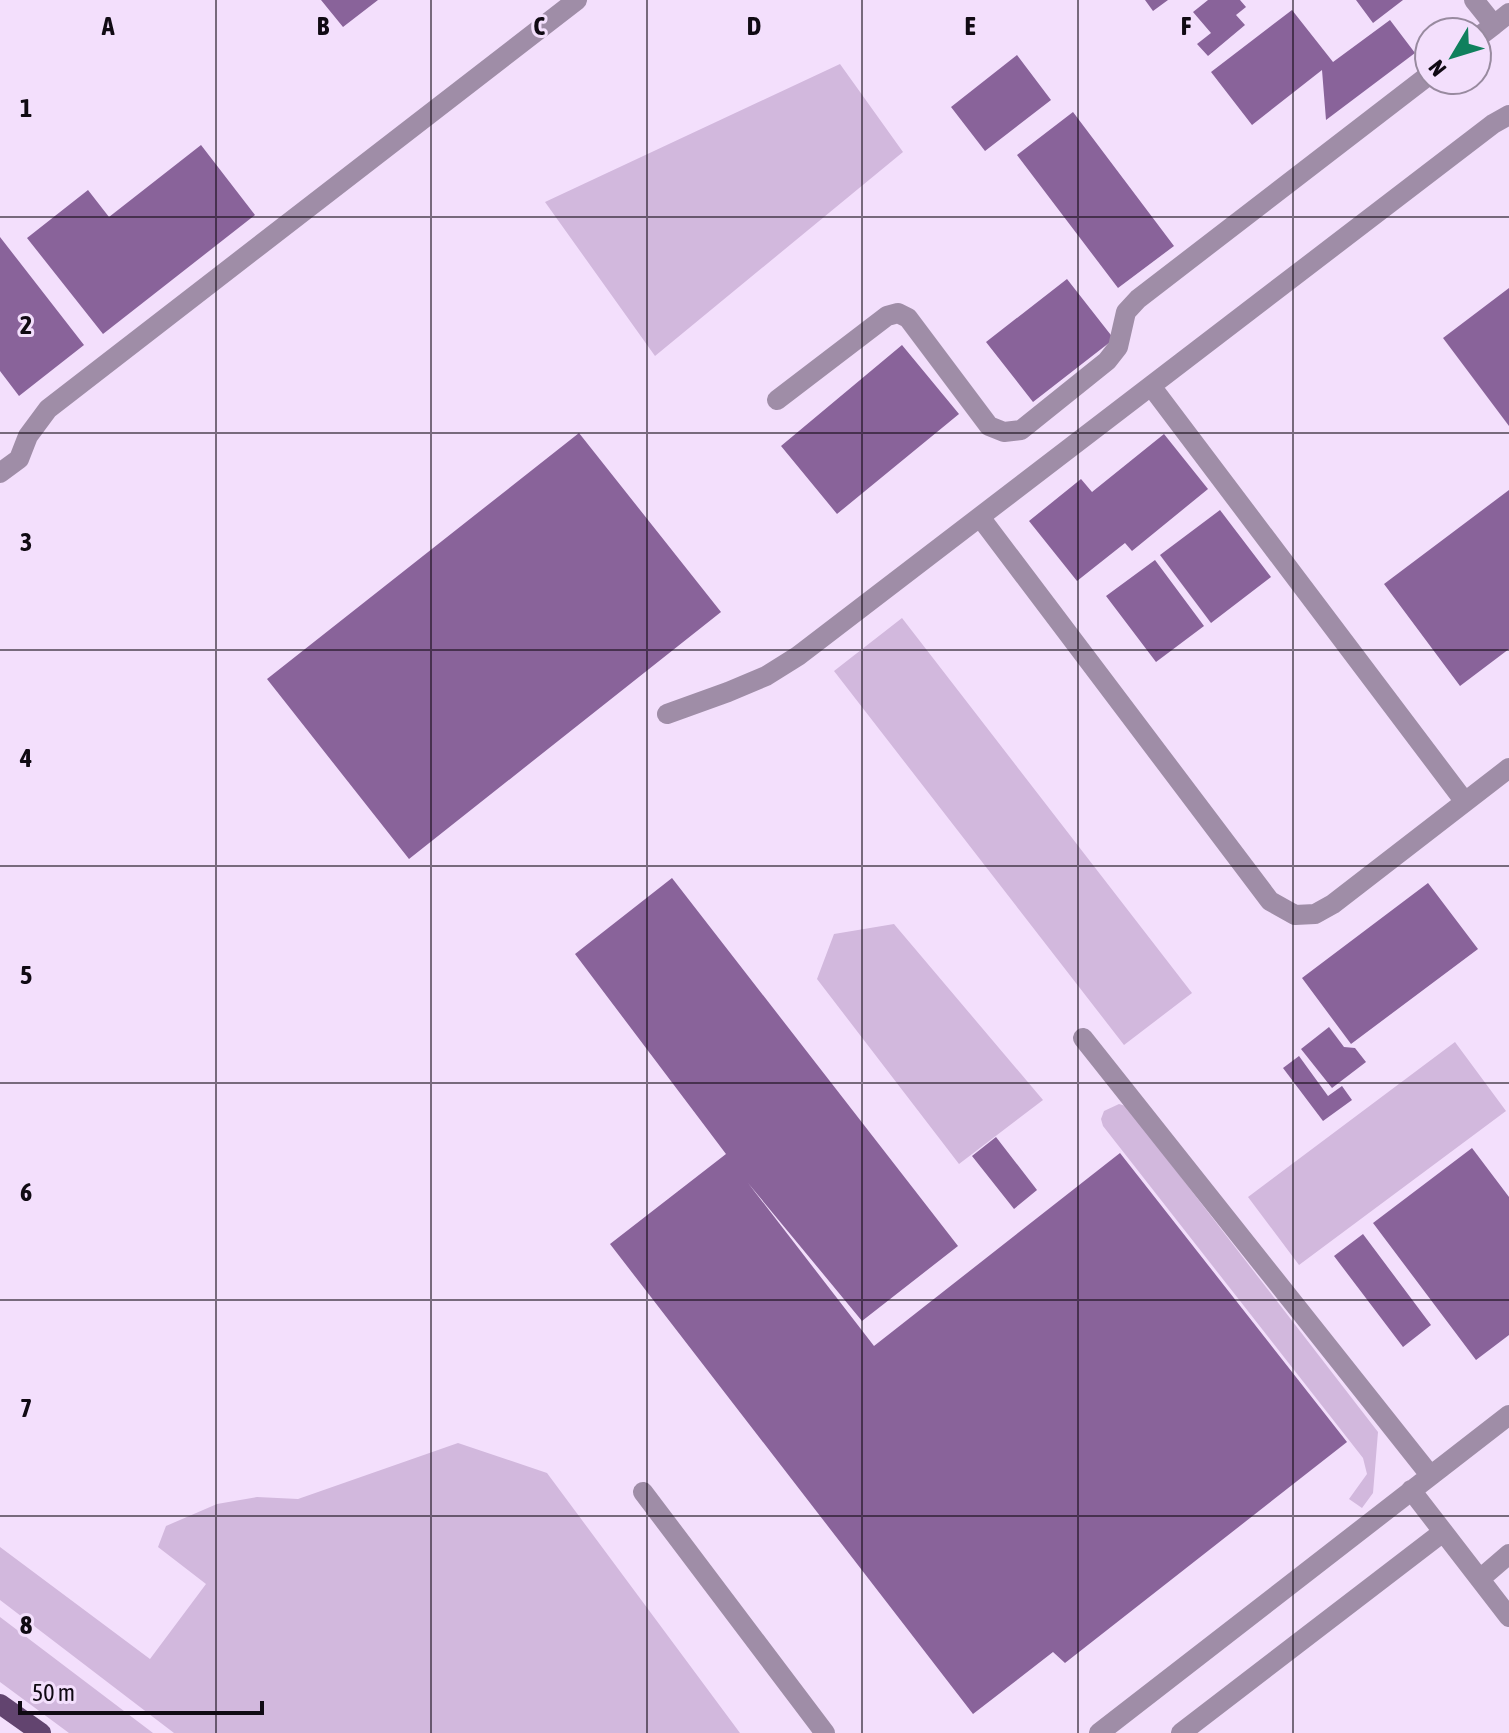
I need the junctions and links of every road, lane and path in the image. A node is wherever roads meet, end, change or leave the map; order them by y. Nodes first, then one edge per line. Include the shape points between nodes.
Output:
1 (577, 0) edge
2 (1474, 0) edge
3 (1501, 19) edge
4 (1413, 87) edge
5 (1509, 115) edge
6 (1151, 386) junction
7 (777, 400) dead end
8 (0, 473) edge
9 (980, 517) junction
10 (667, 714) dead end
11 (1509, 768) edge
12 (1465, 802) junction
13 (1083, 1038) dead end
14 (1509, 1415) edge
15 (1430, 1475) junction
16 (1411, 1490) junction
17 (643, 1492) dead end
18 (1443, 1532) junction
19 (1509, 1554) edge
20 (1480, 1579) junction
21 (1509, 1617) edge
22 (0, 1704) edge
23 (41, 1733) edge
24 (825, 1733) edge
25 (1099, 1733) edge
26 (1181, 1733) edge

1 - 8 lane via 48,409 19,459
2 - 3 lane
4 - 7 lane via 1138,299 1126,312 1118,347 1107,361 1021,430 1004,432 989,426 908,318 898,313
5 - 6 lane
6 - 9 lane
6 - 12 lane
9 - 10 lane via 798,656 766,676
9 - 12 lane via 1270,901 1295,915 1315,914
11 - 12 lane
13 - 15 lane
14 - 15 lane
15 - 16 lane
16 - 18 lane
16 - 25 lane
17 - 24 lane
18 - 20 lane
18 - 26 lane
19 - 20 lane
20 - 21 lane
22 - 23 main road

